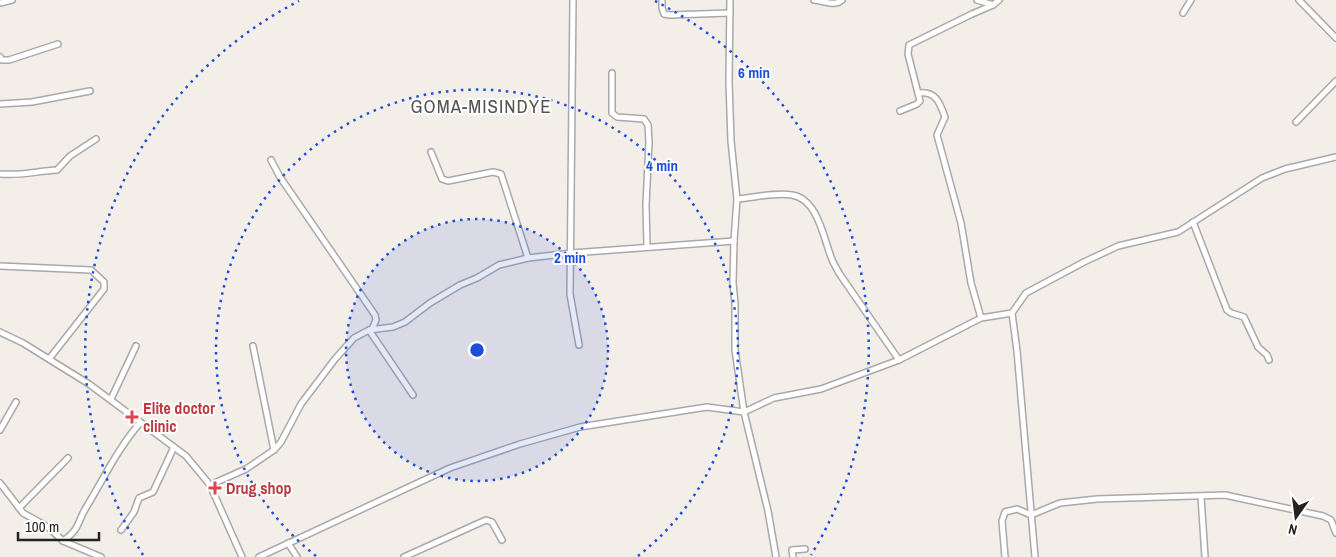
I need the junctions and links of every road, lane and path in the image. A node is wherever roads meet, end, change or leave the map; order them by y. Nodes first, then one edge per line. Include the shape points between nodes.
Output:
1 (12, 0) edge
2 (572, 0) edge
3 (662, 0) edge
4 (730, 0) edge
5 (814, 0) edge
6 (842, 0) edge
7 (976, 0) edge
8 (999, 0) edge
9 (1191, 0) edge
10 (1299, 0) edge
11 (0, 3) edge
12 (993, 5) junction
13 (730, 13) junction
14 (1183, 13) dead end
15 (1336, 38) edge
16 (58, 44) dead end
17 (0, 57) edge
18 (612, 73) dead end
19 (1336, 81) edge
20 (90, 91) dead end
21 (919, 93) junction
22 (0, 104) edge
23 (900, 111) dead end
24 (1296, 122) dead end
25 (96, 139) dead end
26 (431, 152) dead end
27 (1336, 157) edge
28 (271, 160) dead end
29 (0, 174) edge
30 (737, 200) junction
31 (1193, 222) junction
32 (734, 241) junction
33 (647, 247) junction
34 (572, 252) junction
35 (528, 258) junction
36 (0, 266) edge
37 (1012, 313) junction
38 (981, 318) junction
39 (370, 330) junction
40 (0, 332) edge
41 (579, 345) dead end
42 (136, 346) dead end
43 (253, 346) dead end
44 (49, 359) junction
45 (899, 360) junction
46 (1269, 360) dead end
47 (413, 395) dead end
48 (110, 399) junction
49 (16, 402) dead end
50 (744, 412) junction
51 (140, 423) junction
52 (0, 430) edge
53 (174, 447) junction
54 (274, 450) junction
55 (68, 458) dead end
56 (0, 483) edge
57 (210, 485) junction
58 (1201, 497) junction
59 (19, 508) junction
60 (1031, 515) junction
61 (121, 530) dead end
62 (1336, 533) edge
63 (502, 540) dead end
64 (63, 541) junction
65 (288, 543) junction
66 (805, 549) dead end
67 (101, 557) edge
68 (242, 557) edge
69 (259, 557) edge
70 (297, 557) edge
71 (404, 557) edge
72 (776, 557) edge
73 (793, 557) edge
74 (1005, 557) edge
75 (1035, 557) edge
76 (1205, 557) edge

1 - 11 street
2 - 34 street
3 - 13 street via 664,14
4 - 13 street
5 - 6 street via 835,4
7 - 12 street
8 - 12 street
9 - 14 street
10 - 15 street
12 - 21 street via 909,45 908,54
13 - 30 street via 731,141
16 - 17 street via 9,60
18 - 33 street via 612,113 617,117 644,119 648,125
19 - 24 street
20 - 22 street via 32,102
21 - 23 street via 918,104
21 - 38 street via 937,98 944,116 937,135 961,223 971,283
25 - 29 street via 70,156 57,170
26 - 35 street via 442,180 448,182 493,172 501,174
27 - 31 street via 1262,178
28 - 39 street via 280,178 375,315 376,320
30 - 32 street
30 - 45 street via 791,195 806,203 820,224 841,276
31 - 37 street via 1178,232 1118,246 1084,262 1026,293
31 - 46 street via 1227,310 1244,317 1258,347
32 - 33 street
32 - 50 street via 735,350
33 - 34 street
34 - 35 street
34 - 41 street via 570,294
35 - 39 street via 499,266 460,285 405,322
36 - 44 street via 90,270 104,282 104,289
37 - 38 street
37 - 60 street
38 - 45 street
39 - 47 street
39 - 54 street via 354,338 335,359
40 - 44 street
42 - 48 street
43 - 54 street
44 - 48 street
45 - 50 street via 821,389 774,398
48 - 51 street
49 - 52 street
50 - 65 street via 707,407 580,427 550,435 450,468
50 - 72 street
51 - 53 street
51 - 64 street via 121,448 74,533
53 - 57 street via 186,456
53 - 61 street via 154,492 138,498 134,512
54 - 57 street via 246,469
55 - 59 street
56 - 59 street
57 - 68 street
58 - 60 street via 1097,499 1060,504
58 - 62 street via 1225,496 1323,516 1331,520
58 - 76 street
59 - 64 street
60 - 74 street via 1017,509 1004,512
60 - 75 street
63 - 71 street via 492,522 486,520
64 - 67 street
65 - 69 street
65 - 70 street
66 - 73 street via 792,550

